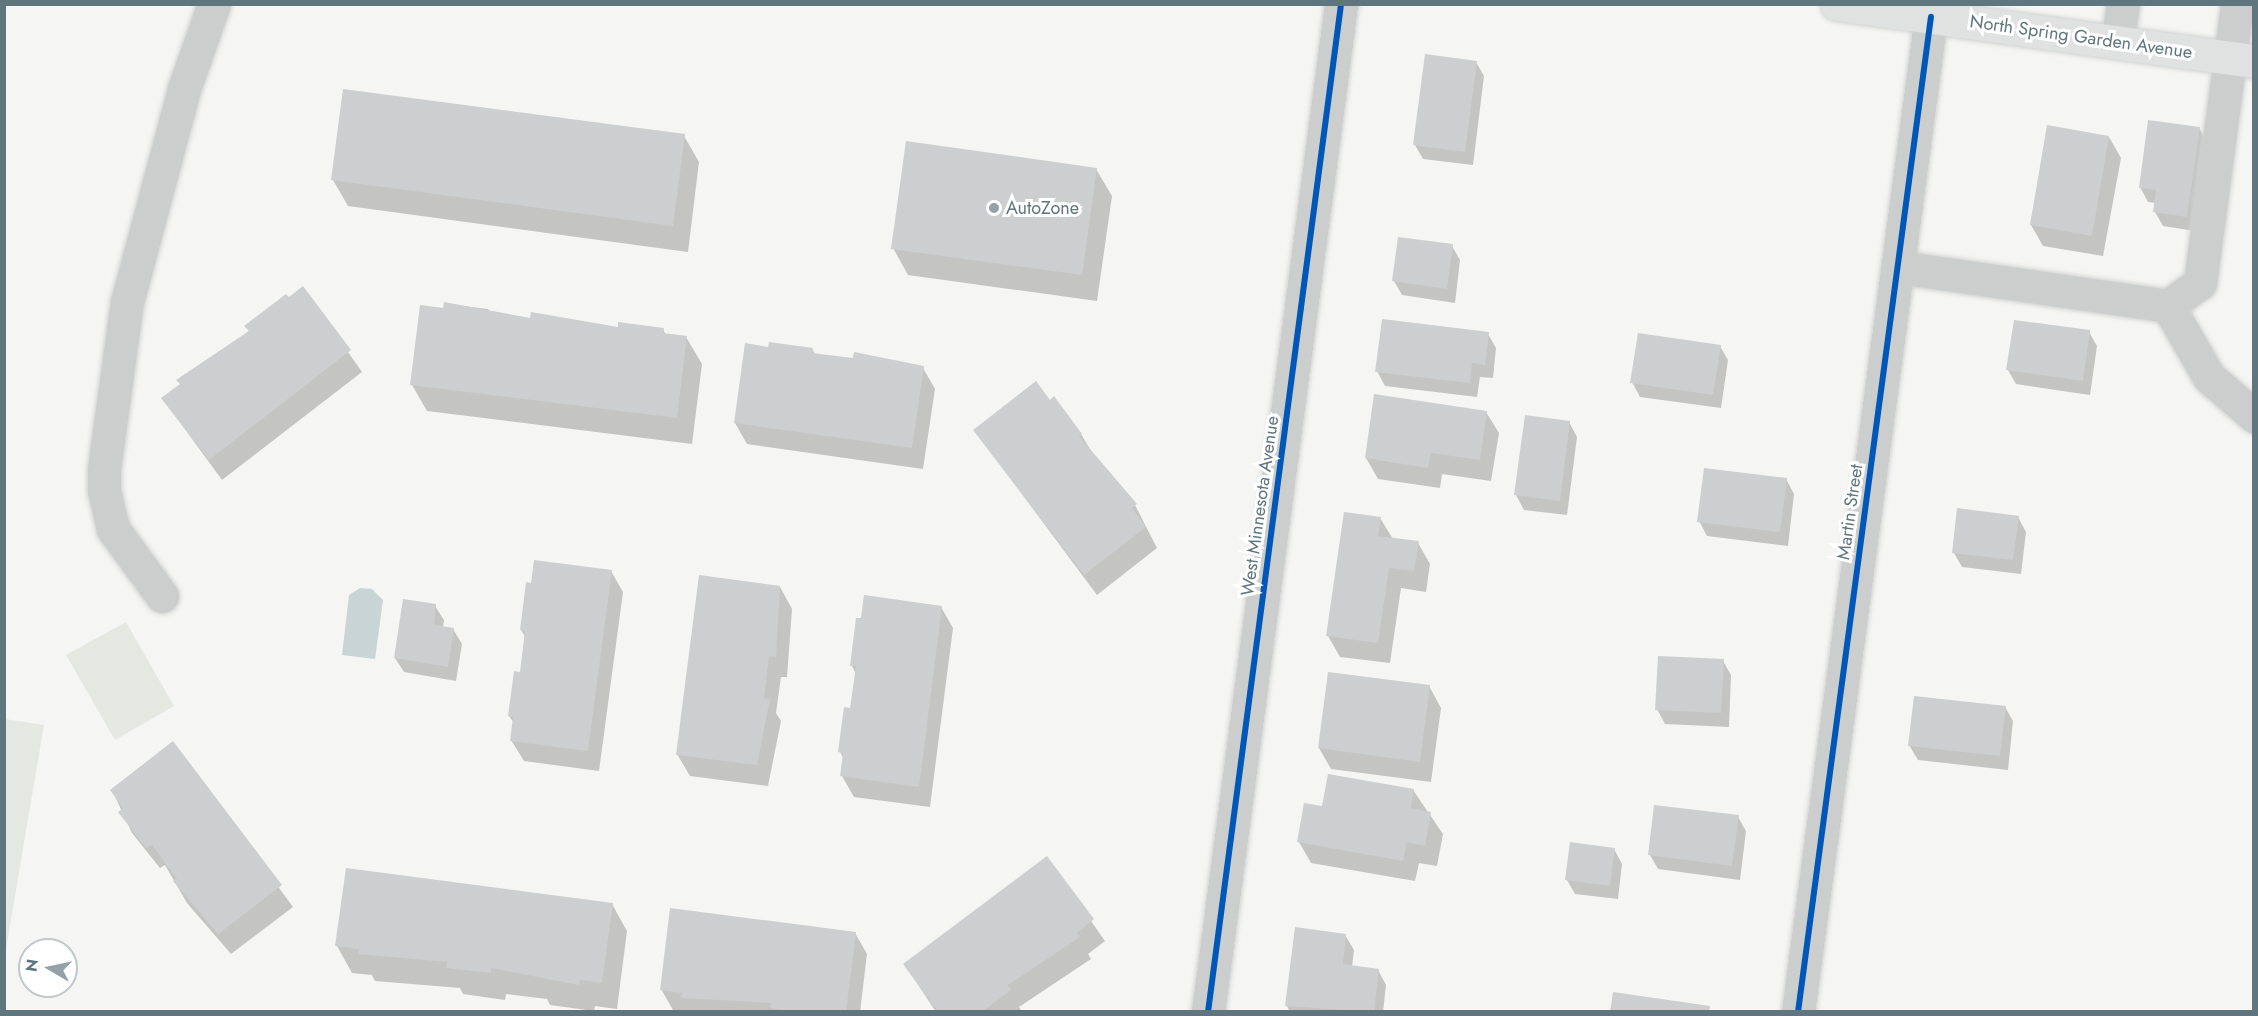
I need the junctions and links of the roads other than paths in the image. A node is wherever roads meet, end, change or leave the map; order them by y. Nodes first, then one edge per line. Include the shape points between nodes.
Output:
1 (214, 4) edge
2 (1341, 4) edge
3 (1837, 4) edge
4 (2123, 4) edge
5 (2237, 4) edge
6 (1870, 7) edge
7 (1931, 17) junction
8 (2117, 42) junction
9 (2241, 59) edge
10 (1898, 267) junction
11 (2168, 306) junction
12 (2253, 416) edge
13 (162, 596) dead end
14 (1208, 1011) edge
15 (1798, 1011) edge

1 - 13 street via 184,89 127,302 104,470 104,491 113,529
2 - 14 street, West Minnesota Avenue
3 - 6 highway, North Spring Garden Avenue
4 - 8 street
5 - 9 street
6 - 7 highway, North Spring Garden Avenue
7 - 8 highway, North Spring Garden Avenue
7 - 10 street, Martin Street
8 - 9 highway, North Spring Garden Avenue
9 - 11 street via 2213,179 2200,283
10 - 11 street
10 - 15 street, Martin Street
11 - 12 street via 2209,377

